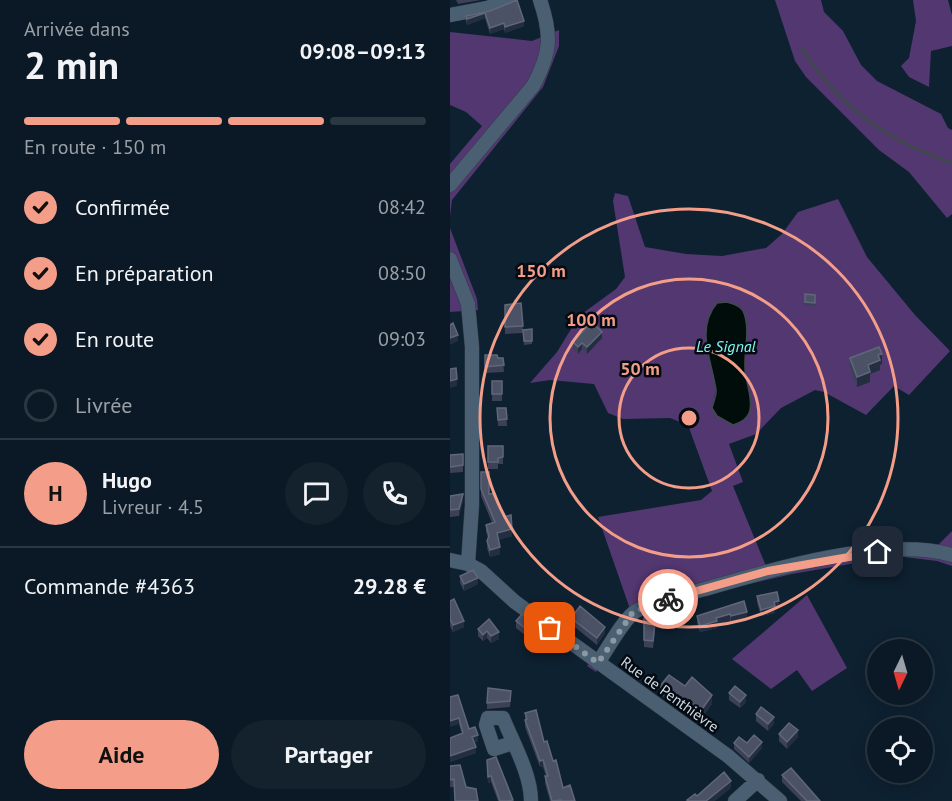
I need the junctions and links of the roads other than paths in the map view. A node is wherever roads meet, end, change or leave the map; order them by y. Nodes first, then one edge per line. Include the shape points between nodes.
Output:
1 (510, 0) edge
2 (540, 0) edge
3 (450, 15) edge
4 (450, 185) edge
5 (450, 259) edge
6 (952, 555) edge
7 (450, 560) edge
8 (468, 564) junction
9 (598, 663) junction
10 (513, 743) dead end
11 (758, 780) junction
12 (531, 801) edge
13 (735, 801) edge
14 (780, 801) edge

1 - 3 street
2 - 4 street via 550,34 540,74
5 - 8 street via 468,304 472,346
6 - 9 street via 929,549 859,554 768,571 664,600 633,612
7 - 8 street, Rue de Penthièvre
8 - 9 street, Rue de Penthièvre
9 - 11 street, Rue de Penthièvre
10 - 12 street
11 - 13 street
11 - 14 street, Rue de Penthièvre

